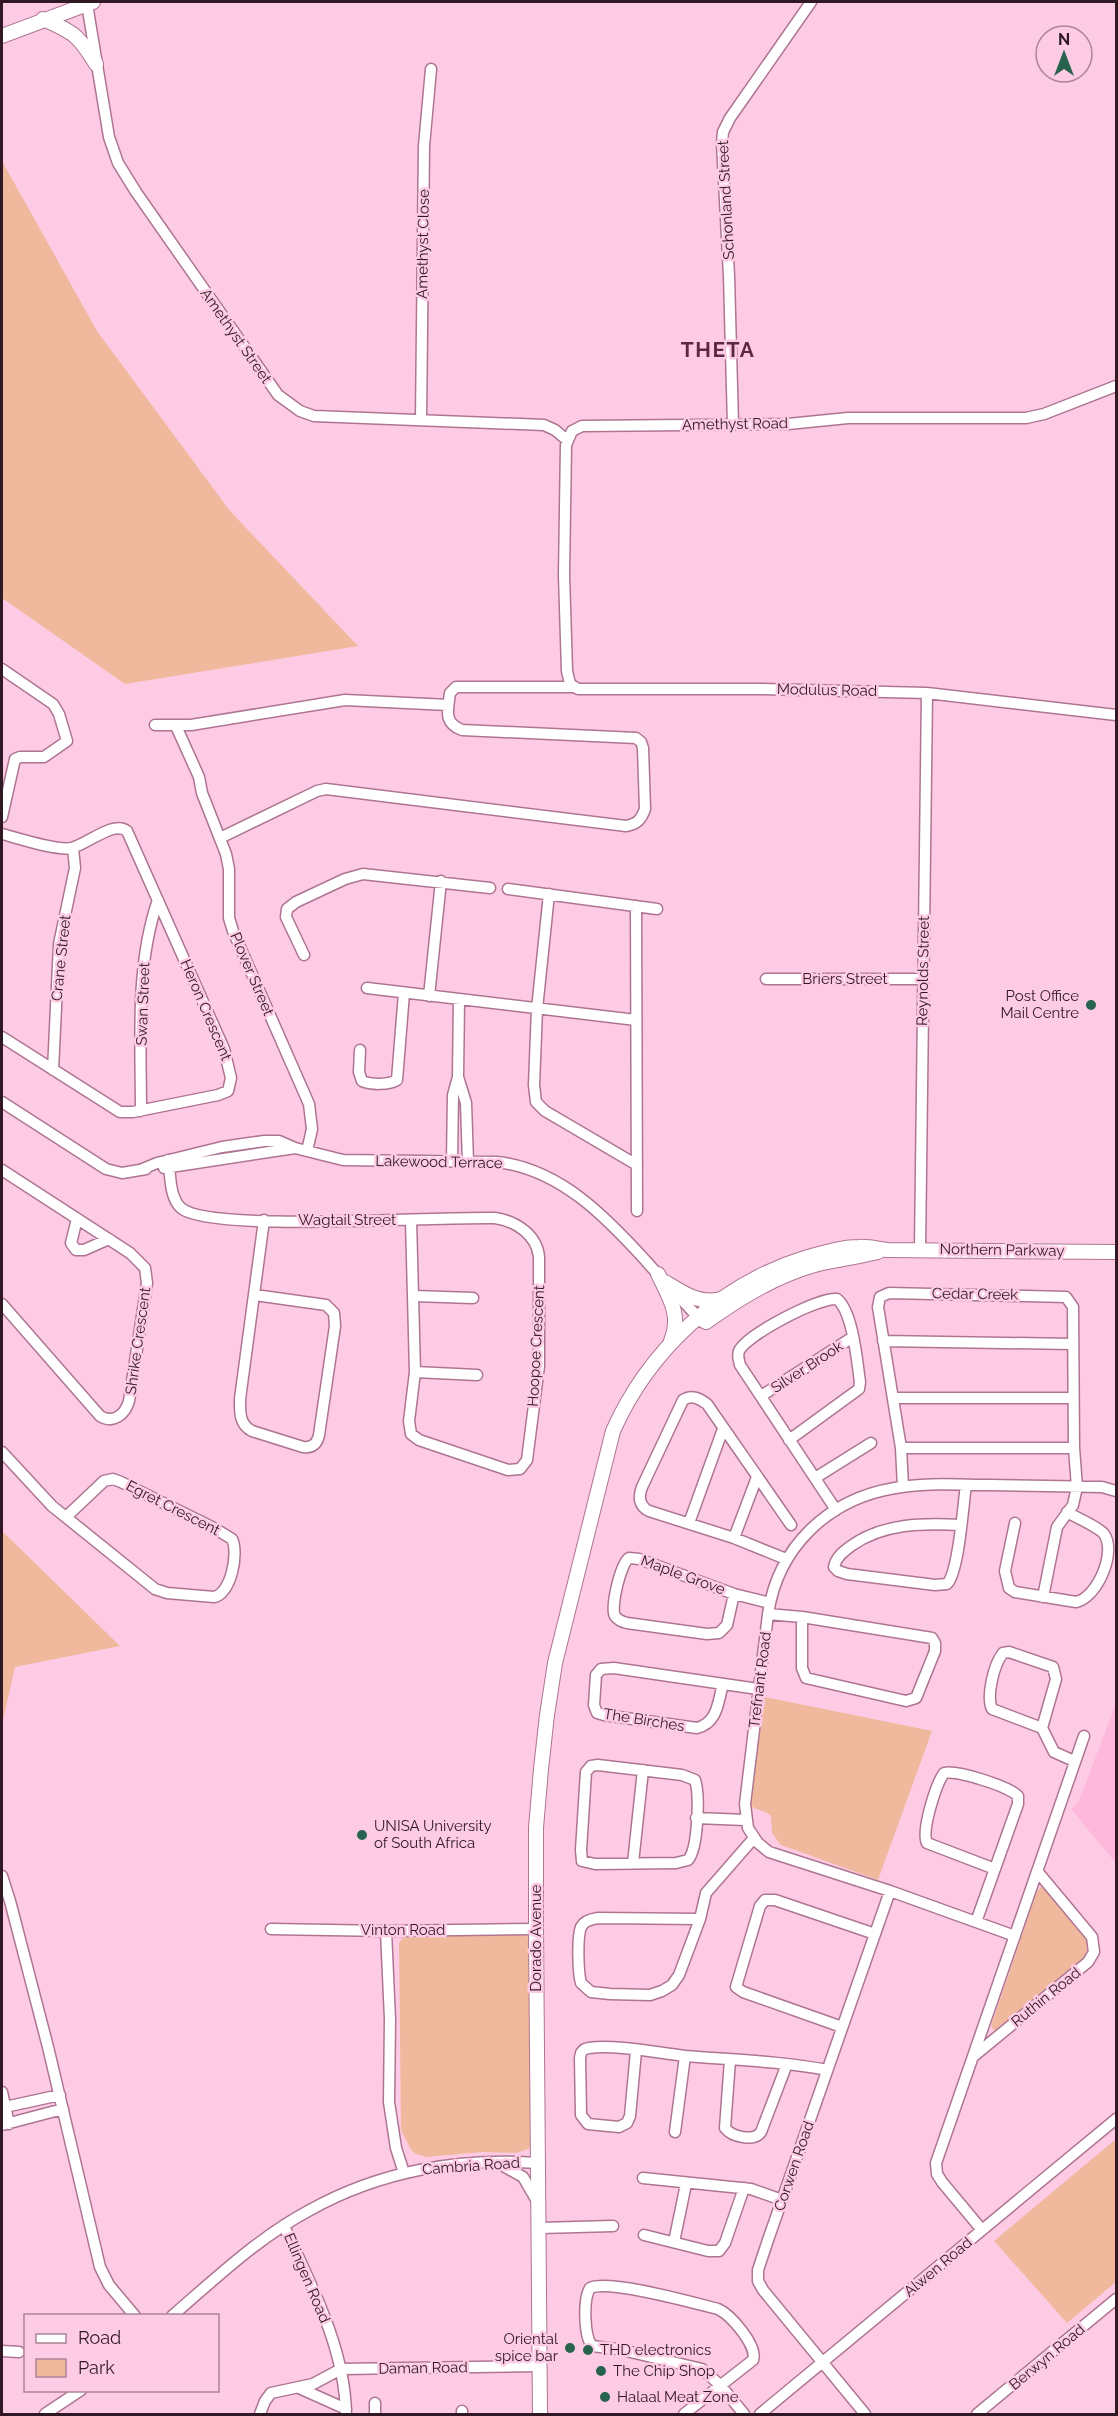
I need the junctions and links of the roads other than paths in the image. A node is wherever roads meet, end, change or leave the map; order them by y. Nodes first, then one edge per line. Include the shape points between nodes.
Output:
1 (811, 2) edge
2 (90, 3) edge
3 (44, 19) junction
4 (2, 36) edge
5 (96, 64) junction
6 (431, 69) dead end
7 (1116, 386) edge
8 (421, 420) junction
9 (733, 425) junction
10 (567, 441) junction
11 (2, 669) edge
12 (573, 687) junction
13 (927, 693) junction
14 (448, 705) junction
15 (1116, 715) edge
16 (155, 725) dead end
17 (176, 726) junction
18 (2, 817) edge
19 (2, 834) edge
20 (220, 838) junction
21 (73, 848) junction
22 (441, 881) junction
23 (490, 888) dead end
24 (508, 889) dead end
25 (549, 894) junction
26 (158, 900) junction
27 (636, 906) junction
28 (657, 909) dead end
29 (304, 955) dead end
30 (766, 979) dead end
31 (923, 979) junction
32 (367, 988) dead end
33 (404, 993) junction
34 (429, 996) junction
35 (459, 999) junction
36 (537, 1009) junction
37 (636, 1020) junction
38 (5, 1040) edge
39 (360, 1050) dead end
40 (53, 1070) junction
41 (458, 1077) junction
42 (2, 1102) edge
43 (141, 1111) junction
44 (307, 1151) junction
45 (452, 1161) junction
46 (468, 1162) junction
47 (169, 1164) junction
48 (637, 1165) junction
49 (2, 1170) edge
50 (637, 1211) dead end
51 (77, 1219) junction
52 (264, 1220) junction
53 (411, 1220) junction
54 (109, 1239) junction
55 (920, 1249) junction
56 (887, 1250) junction
57 (1116, 1252) edge
58 (539, 1257) joint
59 (662, 1278) junction
60 (255, 1295) junction
61 (414, 1296) junction
62 (473, 1298) dead end
63 (722, 1299) junction
64 (2, 1304) edge
65 (701, 1320) junction
66 (853, 1337) junction
67 (882, 1341) junction
68 (1073, 1344) junction
69 (668, 1346) junction
70 (416, 1372) junction
71 (477, 1375) dead end
72 (761, 1396) junction
73 (894, 1398) junction
74 (1073, 1398) junction
75 (723, 1429) junction
76 (789, 1440) junction
77 (871, 1443) dead end
78 (901, 1448) junction
79 (1074, 1448) junction
80 (2, 1452) edge
81 (603, 1469) junction
82 (757, 1477) junction
83 (815, 1478) junction
84 (966, 1485) junction
85 (903, 1486) junction
86 (1077, 1486) junction
87 (1116, 1491) edge
88 (836, 1510) junction
89 (1068, 1512) junction
90 (66, 1517) junction
91 (689, 1522) junction
92 (1015, 1523) dead end
93 (791, 1525) dead end
94 (961, 1525) junction
95 (734, 1538) junction
96 (786, 1558) junction
97 (734, 1594) junction
98 (1043, 1597) junction
99 (770, 1603) junction
100 (768, 1614) junction
101 (802, 1617) junction
102 (723, 1684) junction
103 (758, 1689) junction
104 (1042, 1728) junction
105 (1084, 1736) dead end
106 (1074, 1761) junction
107 (643, 1770) junction
108 (696, 1818) junction
109 (746, 1820) junction
110 (753, 1838) junction
111 (633, 1863) junction
112 (996, 1869) junction
113 (1037, 1871) junction
114 (2, 1876) edge
115 (890, 1891) junction
116 (700, 1919) junction
117 (976, 1922) junction
118 (271, 1929) dead end
119 (536, 1929) junction
120 (386, 1931) junction
121 (875, 1934) junction
122 (1015, 1936) junction
123 (842, 2027) junction
124 (636, 2051) junction
125 (685, 2056) junction
126 (973, 2057) junction
127 (730, 2060) junction
128 (787, 2064) junction
129 (826, 2070) junction
130 (2, 2092) edge
131 (60, 2095) junction
132 (5, 2107) junction
133 (63, 2109) junction
134 (1116, 2119) edge
135 (5, 2124) edge
136 (675, 2132) dead end
137 (493, 2162) junction
138 (539, 2163) junction
139 (404, 2173) junction
140 (643, 2178) dead end
141 (686, 2184) junction
142 (744, 2188) junction
143 (782, 2200) junction
144 (539, 2206) junction
145 (284, 2226) junction
146 (613, 2226) dead end
147 (540, 2228) junction
148 (982, 2230) junction
149 (644, 2235) dead end
150 (674, 2242) junction
151 (1116, 2299) edge
152 (133, 2314) edge
153 (174, 2314) edge
154 (2, 2351) edge
155 (19, 2352) dead end
156 (822, 2363) junction
157 (540, 2366) junction
158 (341, 2369) junction
159 (720, 2385) junction
160 (299, 2388) junction
161 (80, 2392) edge
162 (346, 2412) edge
163 (45, 2415) edge
164 (260, 2415) edge
165 (540, 2415) edge
166 (684, 2415) edge
167 (744, 2415) edge
168 (760, 2415) edge
169 (864, 2415) edge
170 (977, 2415) edge

1 - 9 street, Schonland Street via 723,132
2 - 3 street
2 - 5 street, Amethyst Street
3 - 4 street
3 - 5 street via 80,39
5 - 8 street, Amethyst Street via 106,125 118,163 278,395 314,416
6 - 8 street, Amethyst Close via 424,146
7 - 9 street, Amethyst Road via 1026,418 848,418
8 - 10 street, Amethyst Street via 544,426
9 - 10 street, Amethyst Road via 590,425 572,431
10 - 12 street via 564,575 568,679
11 - 18 street via 53,704 67,741 44,757 15,759
12 - 13 street, Modulus Road
12 - 14 street, Modulus Road via 456,687 450,693
13 - 15 street, Modulus Road
13 - 31 street, Reynolds Street
14 - 17 street via 345,700
14 - 20 street via 449,720 453,727 462,730 636,738 643,748 642,817 626,826 326,789
16 - 17 street
17 - 20 street, Plover Street via 200,777 202,793
19 - 21 street
20 - 44 street, Plover Street via 229,869 228,909 233,931 309,1104 312,1129
21 - 26 street, Heron Crescent via 113,828 123,828
21 - 40 street, Crane Street via 75,868 59,944
22 - 23 street
22 - 29 street via 363,874 296,902 287,909 286,918
22 - 34 street
24 - 25 street
25 - 27 street
25 - 36 street
26 - 43 street, Swan Street via 148,930 144,962
26 - 43 street, Heron Crescent via 224,1049 231,1084 223,1094
27 - 28 street
27 - 37 street
30 - 31 street, Briers Street
31 - 55 street, Reynolds Street
32 - 33 street
33 - 34 street
33 - 39 street via 397,1080 362,1081
34 - 35 street
35 - 36 street
35 - 41 street
36 - 37 street
36 - 48 street via 534,1085 538,1105
37 - 48 street
38 - 40 street, Heron Crescent
40 - 43 street, Heron Crescent via 117,1111
41 - 45 street via 453,1095
41 - 46 street via 466,1103
42 - 47 street, Lakewood Terrace via 106,1169 122,1173
44 - 45 street, Lakewood Terrace via 343,1160
44 - 47 street, Lakewood Terrace via 295,1148
45 - 46 street, Lakewood Terrace
46 - 59 street, Lakewood Terrace via 518,1165 569,1190 601,1212
47 - 52 street, Wagtail Street via 176,1201 184,1210 216,1218
48 - 50 street
49 - 51 street, Shrike Crescent
51 - 54 street, Shrike Crescent
51 - 54 street via 71,1243 76,1250
52 - 53 street, Wagtail Street
52 - 60 street
53 - 58 street, Wagtail Street via 502,1219 532,1237
53 - 61 street, Hoopoe Crescent
54 - 64 street, Shrike Crescent via 139,1259 147,1272 129,1401 119,1416 105,1419 97,1414
55 - 56 street, Northern Parkway
55 - 57 street, Northern Parkway
56 - 63 street, Northern Parkway via 859,1246 807,1257
56 - 65 street, Northern Parkway via 802,1269
58 - 70 street, Hoopoe Crescent via 539,1366 523,1468 508,1470 412,1436 409,1421
59 - 63 street via 682,1293 701,1300
59 - 65 street, Lakewood Terrace
59 - 69 street via 675,1316
60 - 60 street via 240,1399 243,1423 252,1431 310,1447 319,1435 334,1313 326,1305
61 - 62 street
61 - 70 street, Hoopoe Crescent
63 - 65 street, Northern Parkway
65 - 69 street, Dorado Avenue
65 - 81 street, Dorado Avenue via 653,1378 630,1413
66 - 72 street, Silver Brook
66 - 72 street, Silver Brook via 837,1299 801,1308 778,1322 750,1340 739,1353 740,1365
66 - 76 street, Silver Brook via 858,1392
67 - 68 street
67 - 68 street, Cedar Creek via 878,1306 882,1295 1056,1295 1066,1297 1073,1307
67 - 73 street, Cedar Creek
68 - 74 street, Cedar Creek
69 - 81 street, Dorado Avenue via 620,1414
70 - 71 street
72 - 76 street, Silver Brook
73 - 74 street
73 - 78 street, Cedar Creek
74 - 79 street, Cedar Creek
75 - 82 street
75 - 91 street
75 - 91 street via 707,1404 687,1397 642,1487 639,1498 645,1509
76 - 83 street, Silver Brook
77 - 83 street
78 - 79 street
78 - 85 street, Cedar Creek
79 - 86 street, Cedar Creek
80 - 90 street, Egret Crescent via 47,1502
81 - 119 street, Dorado Avenue via 546,1715 536,1828
82 - 93 street
82 - 95 street
83 - 88 street, Silver Brook
84 - 85 street, Trefnant Road
84 - 86 street, Trefnant Road
84 - 94 street
85 - 88 street, Trefnant Road via 875,1492
86 - 87 street, Trefnant Road
86 - 89 street
88 - 96 street, Trefnant Road via 800,1540
89 - 98 street via 1057,1527
89 - 98 street via 1100,1530 1108,1540 1109,1552 1087,1598 1076,1602
90 - 90 street, Egret Crescent via 104,1481 122,1482 232,1539 236,1554 226,1589 214,1598 155,1590
91 - 95 street
92 - 98 street via 1006,1583 1015,1592
94 - 94 street via 953,1576 946,1584 847,1574 834,1567 837,1557 870,1536 909,1525
95 - 96 street
96 - 99 street, Trefnant Road
97 - 97 street, Maple Grove via 629,1558 623,1566 614,1612 627,1623 719,1633 727,1625
97 - 99 street, Maple Grove
99 - 100 street, Trefnant Road
100 - 101 street
100 - 103 street, Trefnant Road
101 - 101 street via 932,1638 935,1651 916,1698 906,1701 806,1678 802,1668
102 - 102 street, The Birches via 604,1668 596,1675 594,1708 600,1714 697,1728 712,1719
102 - 103 street, The Birches
103 - 109 street, Trefnant Road
104 - 104 street via 992,1709 988,1695 1003,1653 1052,1666 1056,1679
104 - 106 street via 1054,1752
105 - 106 street, Ruthin Road
106 - 113 street, Ruthin Road
107 - 108 street via 695,1780
107 - 111 street
107 - 111 street via 594,1765 587,1770 586,1777 582,1860 590,1864
108 - 109 street
108 - 111 street via 693,1853 688,1860
109 - 110 street, Trefnant Road
110 - 115 street via 771,1853
110 - 116 street via 706,1893
112 - 112 street via 1018,1796 1009,1789 954,1772 944,1773 925,1840
112 - 117 street
113 - 122 street, Ruthin Road
113 - 126 street, Ruthin Road via 1092,1937 1094,1952 1088,1962
114 - 131 street
115 - 117 street
115 - 121 street, Corwen Road
116 - 116 street via 679,1975 662,1991 650,1995 610,1995 584,1987 580,1935 586,1922 598,1918
117 - 122 street
118 - 120 street, Vinton Road
119 - 120 street, Vinton Road
119 - 138 street, Dorado Avenue
120 - 139 street via 389,2102
121 - 123 street, Corwen Road
121 - 123 street via 775,1900 765,1900 760,1906 736,1987
122 - 126 street, Ruthin Road
123 - 129 street, Corwen Road
124 - 124 street via 587,2048 580,2054 582,2115 588,2124 618,2127 627,2123
124 - 125 street
125 - 127 street
125 - 136 street
126 - 148 street, Ruthin Road via 936,2165 945,2186
127 - 128 street
127 - 128 street via 725,2128 752,2138 760,2134
128 - 129 street
129 - 143 street, Corwen Road
130 - 132 street
131 - 132 street
131 - 133 street
132 - 135 street
133 - 135 street
133 - 152 street via 100,2267 109,2285
134 - 148 street, Alwen Road
137 - 138 street, Cambria Road
137 - 139 street, Cambria Road
137 - 144 street via 523,2177
138 - 144 street, Dorado Avenue
139 - 145 street, Ellingen Road via 338,2196
140 - 141 street
141 - 142 street
141 - 150 street
142 - 143 street
142 - 150 street via 720,2250 708,2251
143 - 156 street, Corwen Road via 758,2270 758,2281
144 - 147 street, Dorado Avenue
145 - 153 street
145 - 158 street, Ellingen Road via 328,2328
146 - 147 street
147 - 157 street, Dorado Avenue
148 - 156 street, Alwen Road
149 - 150 street
151 - 170 street, Berwyn Road
154 - 155 street
156 - 168 street, Alwen Road
156 - 169 street, Corwen Road
157 - 158 street, Daman Road
157 - 165 street, Dorado Avenue
158 - 160 street
158 - 162 street, Ellingen Road
159 - 159 street via 700,2368 592,2346 586,2334 588,2290 597,2285 616,2286 728,2315 752,2346 754,2357
159 - 166 street
159 - 167 street
160 - 162 street
160 - 164 street via 271,2393
161 - 163 street

